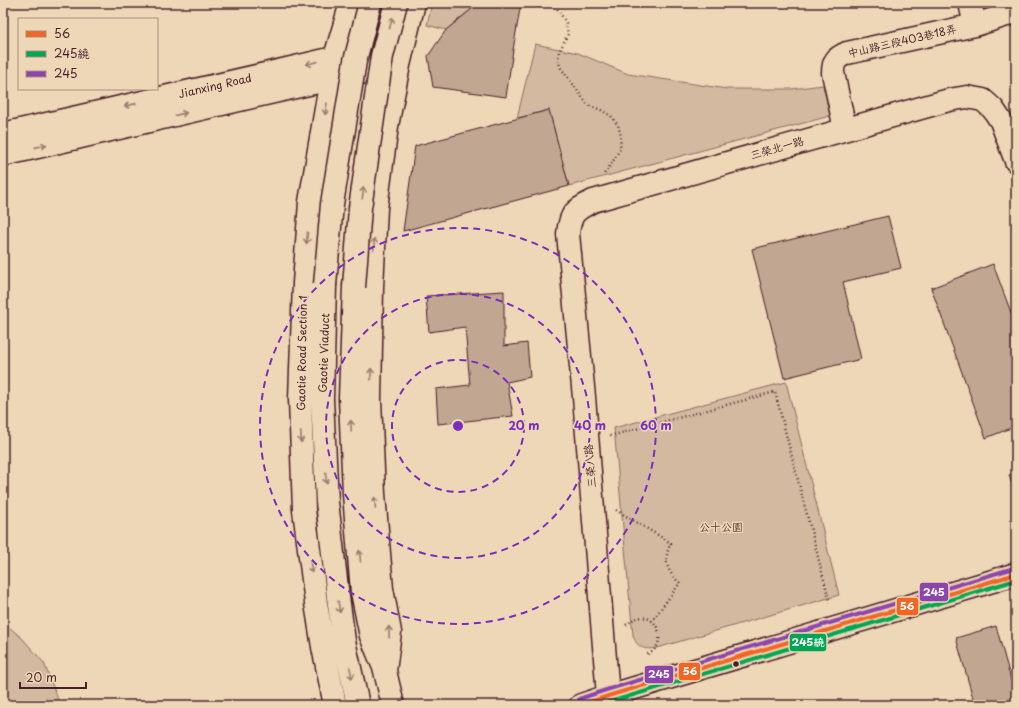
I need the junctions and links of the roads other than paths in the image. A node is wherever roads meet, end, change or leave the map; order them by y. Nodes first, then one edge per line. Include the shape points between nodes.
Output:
1 (351, 3) edge
2 (370, 3) edge
3 (396, 3) edge
4 (414, 3) edge
5 (970, 3) edge
6 (1016, 12) edge
7 (975, 25) junction
8 (404, 41) junction
9 (335, 57) junction
10 (398, 64) junction
11 (331, 79) junction
12 (845, 129) junction
13 (3, 134) edge
14 (3, 155) edge
15 (1016, 161) edge
16 (574, 213) joint
17 (1016, 574) edge
18 (385, 671) junction
19 (608, 696) junction
20 (335, 705) edge
21 (358, 705) edge
22 (393, 705) edge
23 (581, 705) edge

1 - 9 street, Gaotie Road Section 1
2 -> 21 street, Gaotie Viaduct, bridge via 355,61 333,197 325,285 322,399 327,502 338,597 344,641
18 -> 3 street, bridge via 371,636 362,592 350,398 360,208 382,56
4 - 8 street
5 - 7 street
6 - 7 street, 中山路三段403巷18弄
7 - 12 street, 中山路三段403巷18弄 via 847,53 835,60 833,73
8 - 9 street, Jianxing Road
8 - 10 street
9 - 11 street, Gaotie Road Section 1
9 -> 13 street, Jianxing Road
10 - 11 street, Jianxing Road
18 -> 10 street via 390,632 382,589 374,494 370,400 372,287 376,208
14 -> 11 street, Jianxing Road
11 -> 20 street, Gaotie Road Section 1 via 310,202 300,399 304,510 320,632
12 - 15 street, 三榮北一路 via 967,97 983,100 993,109 1001,121
12 - 16 street, 三榮北一路 via 593,200
16 - 19 street, 三榮八路 via 569,223 568,234
17 - 19 street
18 - 22 street
19 - 23 street

